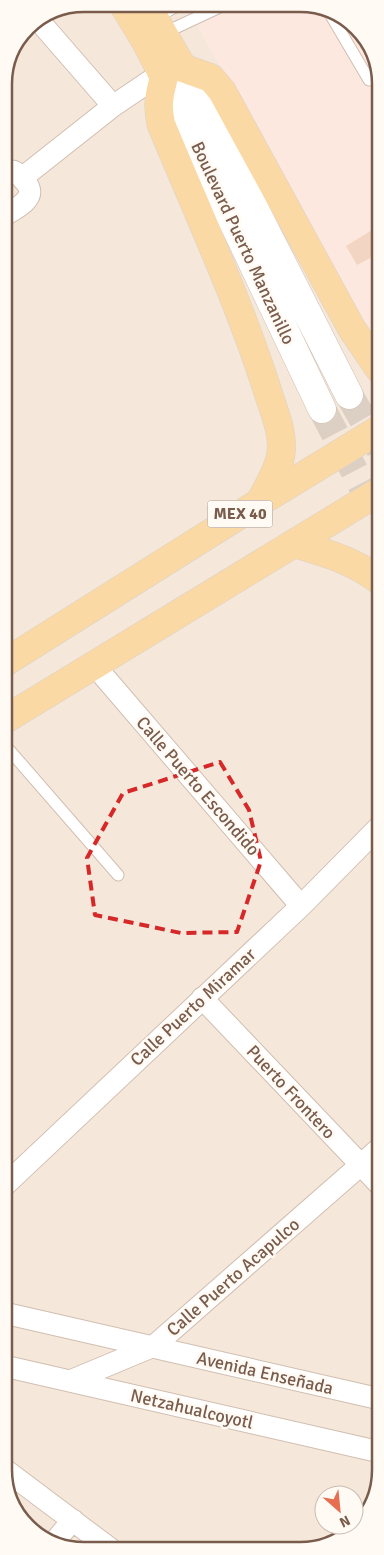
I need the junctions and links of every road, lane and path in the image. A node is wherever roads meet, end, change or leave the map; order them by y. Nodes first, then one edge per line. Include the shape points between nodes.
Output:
1 (164, 12) edge
2 (189, 12) edge
3 (145, 21) edge
4 (335, 21) edge
5 (43, 26) edge
6 (170, 73) junction
7 (371, 79) edge
8 (113, 106) junction
9 (13, 175) edge
10 (13, 210) edge
11 (372, 358) edge
12 (349, 395) tunnel mouth
13 (322, 410) tunnel mouth
14 (372, 434) edge
15 (372, 497) edge
16 (260, 502) junction
17 (296, 544) junction
18 (372, 574) edge
19 (13, 658) edge
20 (95, 666) junction
21 (13, 715) edge
22 (13, 754) edge
23 (371, 835) edge
24 (118, 875) dead end
25 (301, 906) junction
26 (202, 998) junction
27 (371, 1156) edge
28 (361, 1165) junction
29 (371, 1176) edge
30 (12, 1178) edge
31 (12, 1315) edge
32 (154, 1346) junction
33 (12, 1368) edge
34 (70, 1381) junction
35 (371, 1398) edge
36 (371, 1450) edge
37 (12, 1475) edge
38 (72, 1520) junction
39 (58, 1537) edge
40 (101, 1542) edge

1 - 3 lane
2 - 3 lane
3 - 6 main road
4 - 7 lane
5 - 8 street
6 - 8 street
6 - 11 main road via 211,78 222,91 352,329
6 - 12 street, Boulevard Puerto Manzanillo
6 - 13 street, Boulevard Puerto Manzanillo
6 - 16 main road via 158,98 161,124 252,346 281,440 278,467
8 - 9 street
9 - 10 street via 29,188 29,197
14 - 16 main road, MEX 40
15 - 17 main road, MEX 40
16 - 19 main road, MEX 40
17 - 18 main road via 336,555
17 - 20 main road, MEX 40
20 - 21 main road, MEX 40
20 - 25 street, Calle Puerto Escondido
22 - 24 lane
23 - 25 street, Calle Puerto Miramar
25 - 26 street, Calle Puerto Miramar
26 - 28 street, Puerto Frontero
26 - 30 street, Calle Puerto Miramar
27 - 28 street, Calle Puerto Acapulco
28 - 29 street, Puerto Frontero
28 - 32 street, Calle Puerto Acapulco
31 - 32 street, Avenida Enseñada
32 - 34 street, Calle Puerto Acapulco
32 - 35 street, Avenida Enseñada
33 - 34 street, Netzahualcoyotl
34 - 36 street, Netzahualcoyotl
37 - 38 street
38 - 39 street
38 - 40 street

